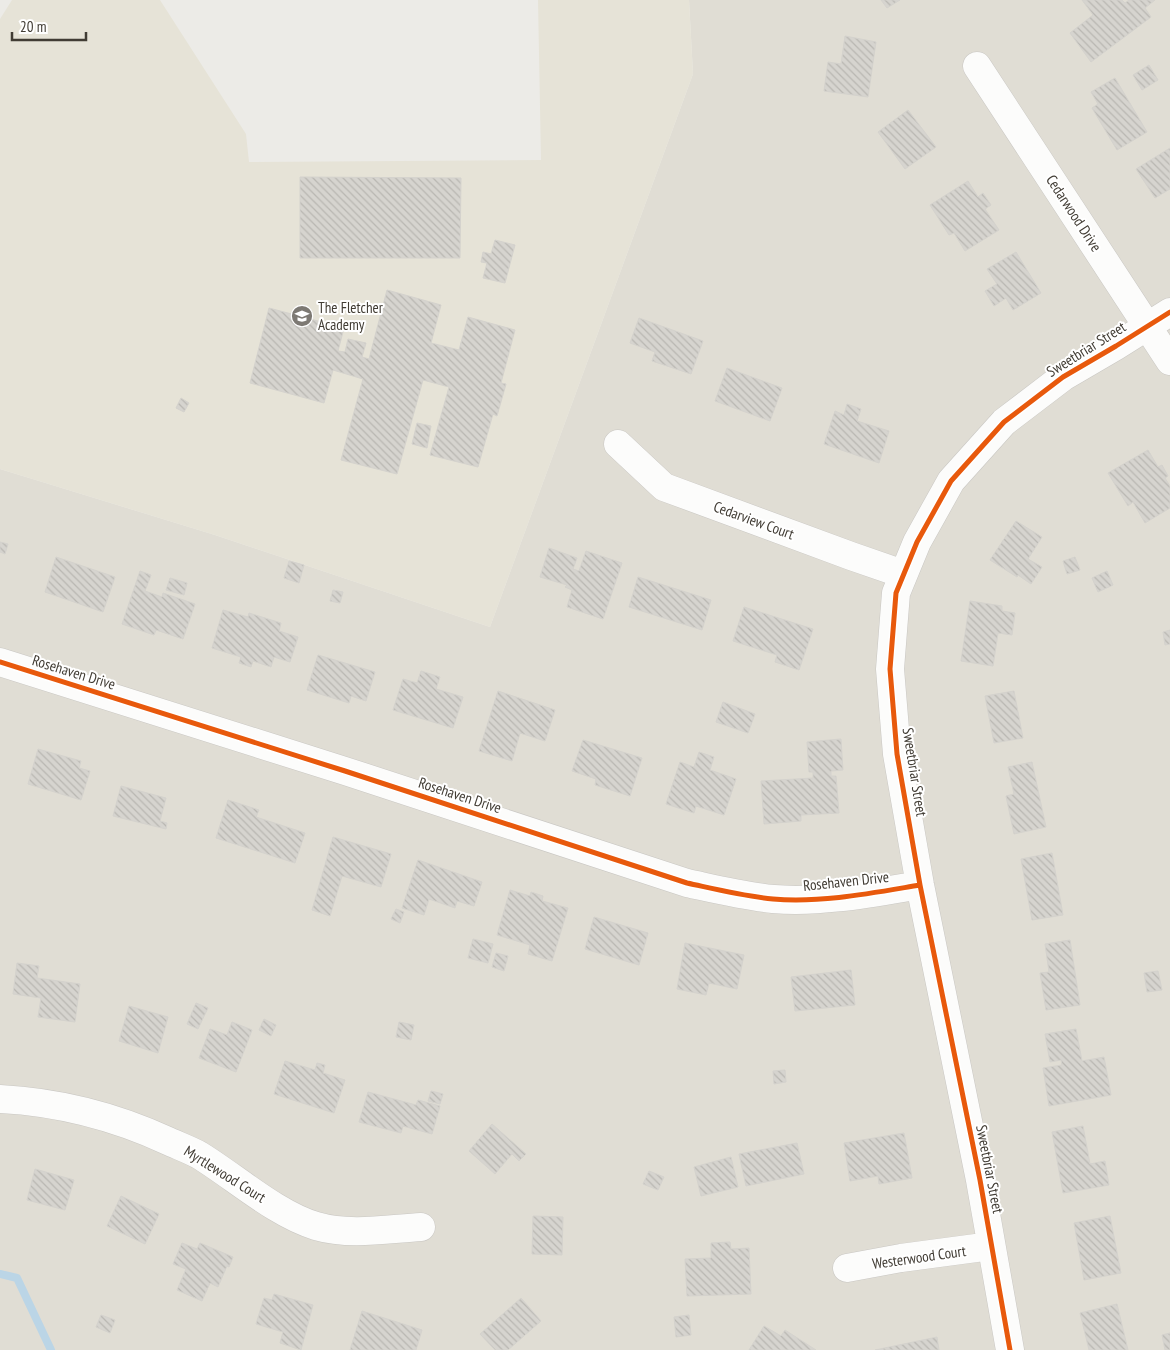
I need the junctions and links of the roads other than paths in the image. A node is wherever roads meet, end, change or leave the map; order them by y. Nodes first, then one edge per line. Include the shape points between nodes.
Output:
1 (977, 66) dead end
2 (1159, 318) edge
3 (1170, 361) edge
4 (618, 444) dead end
5 (903, 574) junction
6 (0, 662) edge
7 (920, 885) junction
8 (0, 1099) edge
9 (422, 1227) dead end
10 (992, 1246) junction
11 (847, 1268) dead end
12 (1010, 1350) edge

1 - 2 street, Cedarwood Drive
2 - 3 street, Cedarwood Drive
2 - 5 street, Sweetbriar Street via 1063,377 1004,422 951,481
4 - 5 street, Cedarview Court via 664,487
5 - 7 street, Sweetbriar Street via 896,593 890,669 897,754
6 - 7 street, Rosehaven Drive via 686,883 774,899 813,899
7 - 10 street, Sweetbriar Street
8 - 9 street, Myrtlewood Court via 60,1106 143,1129 198,1154 295,1218 317,1226 369,1231
10 - 11 street, Westerwood Court
10 - 12 street, Sweetbriar Street

